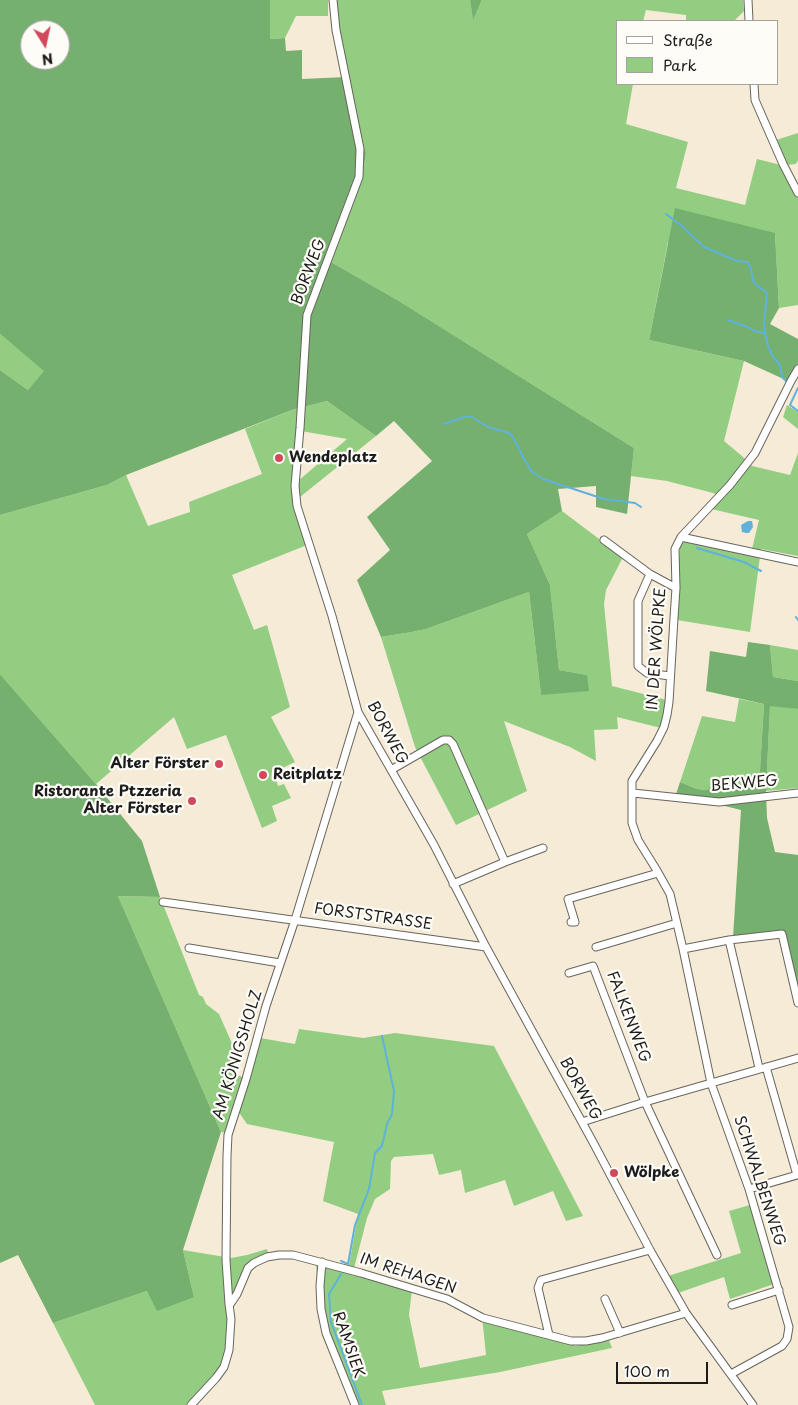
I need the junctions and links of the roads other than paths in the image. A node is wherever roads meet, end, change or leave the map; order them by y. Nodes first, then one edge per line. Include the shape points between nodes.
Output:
1 (333, 0) edge
2 (748, 0) edge
3 (749, 20) edge
4 (754, 85) edge
5 (798, 193) edge
6 (798, 369) edge
7 (682, 537) junction
8 (604, 540) dead end
9 (798, 562) edge
10 (650, 574) junction
11 (676, 588) junction
12 (670, 676) junction
13 (358, 712) junction
14 (391, 770) junction
15 (633, 793) junction
16 (798, 793) edge
17 (543, 848) dead end
18 (505, 862) junction
19 (658, 873) junction
20 (454, 884) junction
21 (163, 902) dead end
22 (294, 920) junction
23 (571, 922) dead end
24 (677, 924) junction
25 (729, 940) junction
26 (486, 947) junction
27 (189, 948) dead end
28 (596, 948) dead end
29 (683, 949) junction
30 (280, 963) junction
31 (569, 973) dead end
32 (798, 1004) edge
33 (798, 1058) edge
34 (763, 1067) junction
35 (711, 1083) junction
36 (645, 1102) junction
37 (582, 1122) junction
38 (749, 1189) junction
39 (650, 1250) junction
40 (717, 1255) dead end
41 (322, 1262) junction
42 (779, 1290) junction
43 (605, 1299) dead end
44 (228, 1304) junction
45 (732, 1305) dead end
46 (686, 1313) junction
47 (620, 1333) junction
48 (549, 1335) junction
49 (731, 1374) junction
50 (191, 1405) edge
51 (355, 1405) edge
52 (753, 1405) edge

1 - 13 street, BORWEG via 338,46 360,149 359,177 307,315 294,486 297,506
2 - 3 street
4 - 5 street via 755,100
6 - 7 street, IN DER WÖLPKE via 755,453
7 - 9 street
7 - 11 street, IN DER WÖLPKE via 674,550
8 - 10 street
10 - 11 street
10 - 12 street via 638,601 638,666 647,673
11 - 12 street, IN DER WÖLPKE
12 - 15 street, IN DER WÖLPKE via 664,727 632,781
13 - 14 street, BORWEG
13 - 22 street, AM KÖNIGSHOLZ
14 - 18 street via 443,740 449,740
14 - 20 street, BORWEG
15 - 16 street, BEKWEG via 719,802
15 - 19 street, IN DER WÖLPKE via 632,823 638,840
17 - 18 street
18 - 20 street
19 - 23 street via 568,899 574,922
19 - 24 street, IN DER WÖLPKE via 670,894
20 - 26 street, BORWEG
21 - 22 street, FORSTSTRASSE
22 - 26 street, FORSTSTRASSE
22 - 30 street, AM KÖNIGSHOLZ
24 - 28 street
24 - 29 street, IN DER WÖLPKE
25 - 29 street
25 - 32 street via 782,934
25 - 34 street
26 - 37 street, BORWEG
27 - 30 street
29 - 35 street, IN DER WÖLPKE
30 - 44 street, AM KÖNIGSHOLZ via 228,1135
31 - 36 street, FALKENWEG via 594,966
33 - 34 street
34 - 35 street
34 - 38 street via 797,1176
35 - 36 street
35 - 38 street, SCHWALBENWEG
36 - 37 street
36 - 40 street
37 - 39 street, BORWEG
38 - 42 street, SCHWALBENWEG
39 - 46 street, BORWEG
39 - 48 street via 542,1280 538,1288
41 - 44 street, IM REHAGEN via 294,1255 262,1259 248,1268 237,1294
41 - 48 street, IM REHAGEN via 447,1299 483,1318
41 - 51 street, RAMSIEK via 321,1309 326,1333
42 - 45 street
42 - 49 street, SCHWALBENWEG via 789,1327 787,1338 782,1346
43 - 47 street
44 - 50 street, AM KÖNIGSHOLZ via 231,1319 224,1367
46 - 47 street, IM REHAGEN
46 - 49 street, BORWEG
47 - 48 street, IM REHAGEN via 586,1341
49 - 52 street, BORWEG

